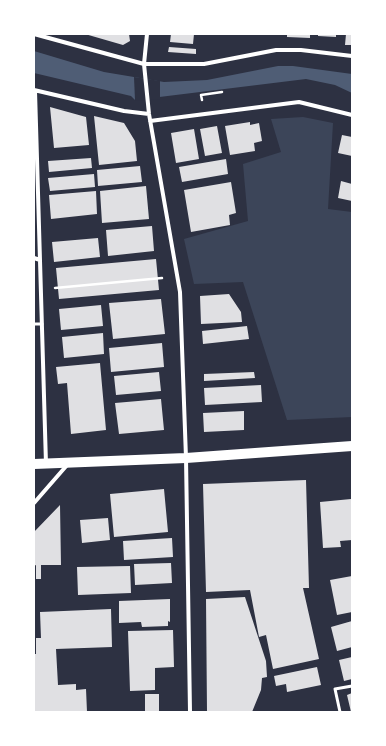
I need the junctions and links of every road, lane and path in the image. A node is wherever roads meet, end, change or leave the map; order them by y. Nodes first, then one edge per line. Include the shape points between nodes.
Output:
1 (34, 34) edge
2 (147, 34) edge
3 (352, 56) edge
4 (144, 64) junction
5 (34, 90) edge
6 (222, 92) dead end
7 (201, 95) dead end
8 (149, 114) junction
9 (352, 115) edge
10 (150, 121) junction
11 (34, 258) edge
12 (40, 260) junction
13 (158, 279) dead end
14 (58, 288) dead end
15 (34, 324) edge
16 (42, 324) junction
17 (352, 446) edge
18 (186, 458) junction
19 (34, 464) edge
20 (46, 464) junction
21 (68, 464) junction
22 (34, 503) edge
23 (352, 686) edge
24 (190, 712) edge
25 (340, 712) edge

1 - 4 street
2 - 4 street
3 - 4 street via 276,50 204,64
4 - 8 street
5 - 8 street via 124,112
5 - 12 street
6 - 7 path
8 - 10 street
9 - 10 street via 299,102
10 - 18 street via 180,292
11 - 12 street
12 - 16 street
13 - 14 path
15 - 16 lane
16 - 20 street
17 - 18 main road
18 - 21 main road
18 - 24 street
19 - 20 main road
20 - 21 main road
21 - 22 street
23 - 25 lane via 335,689

